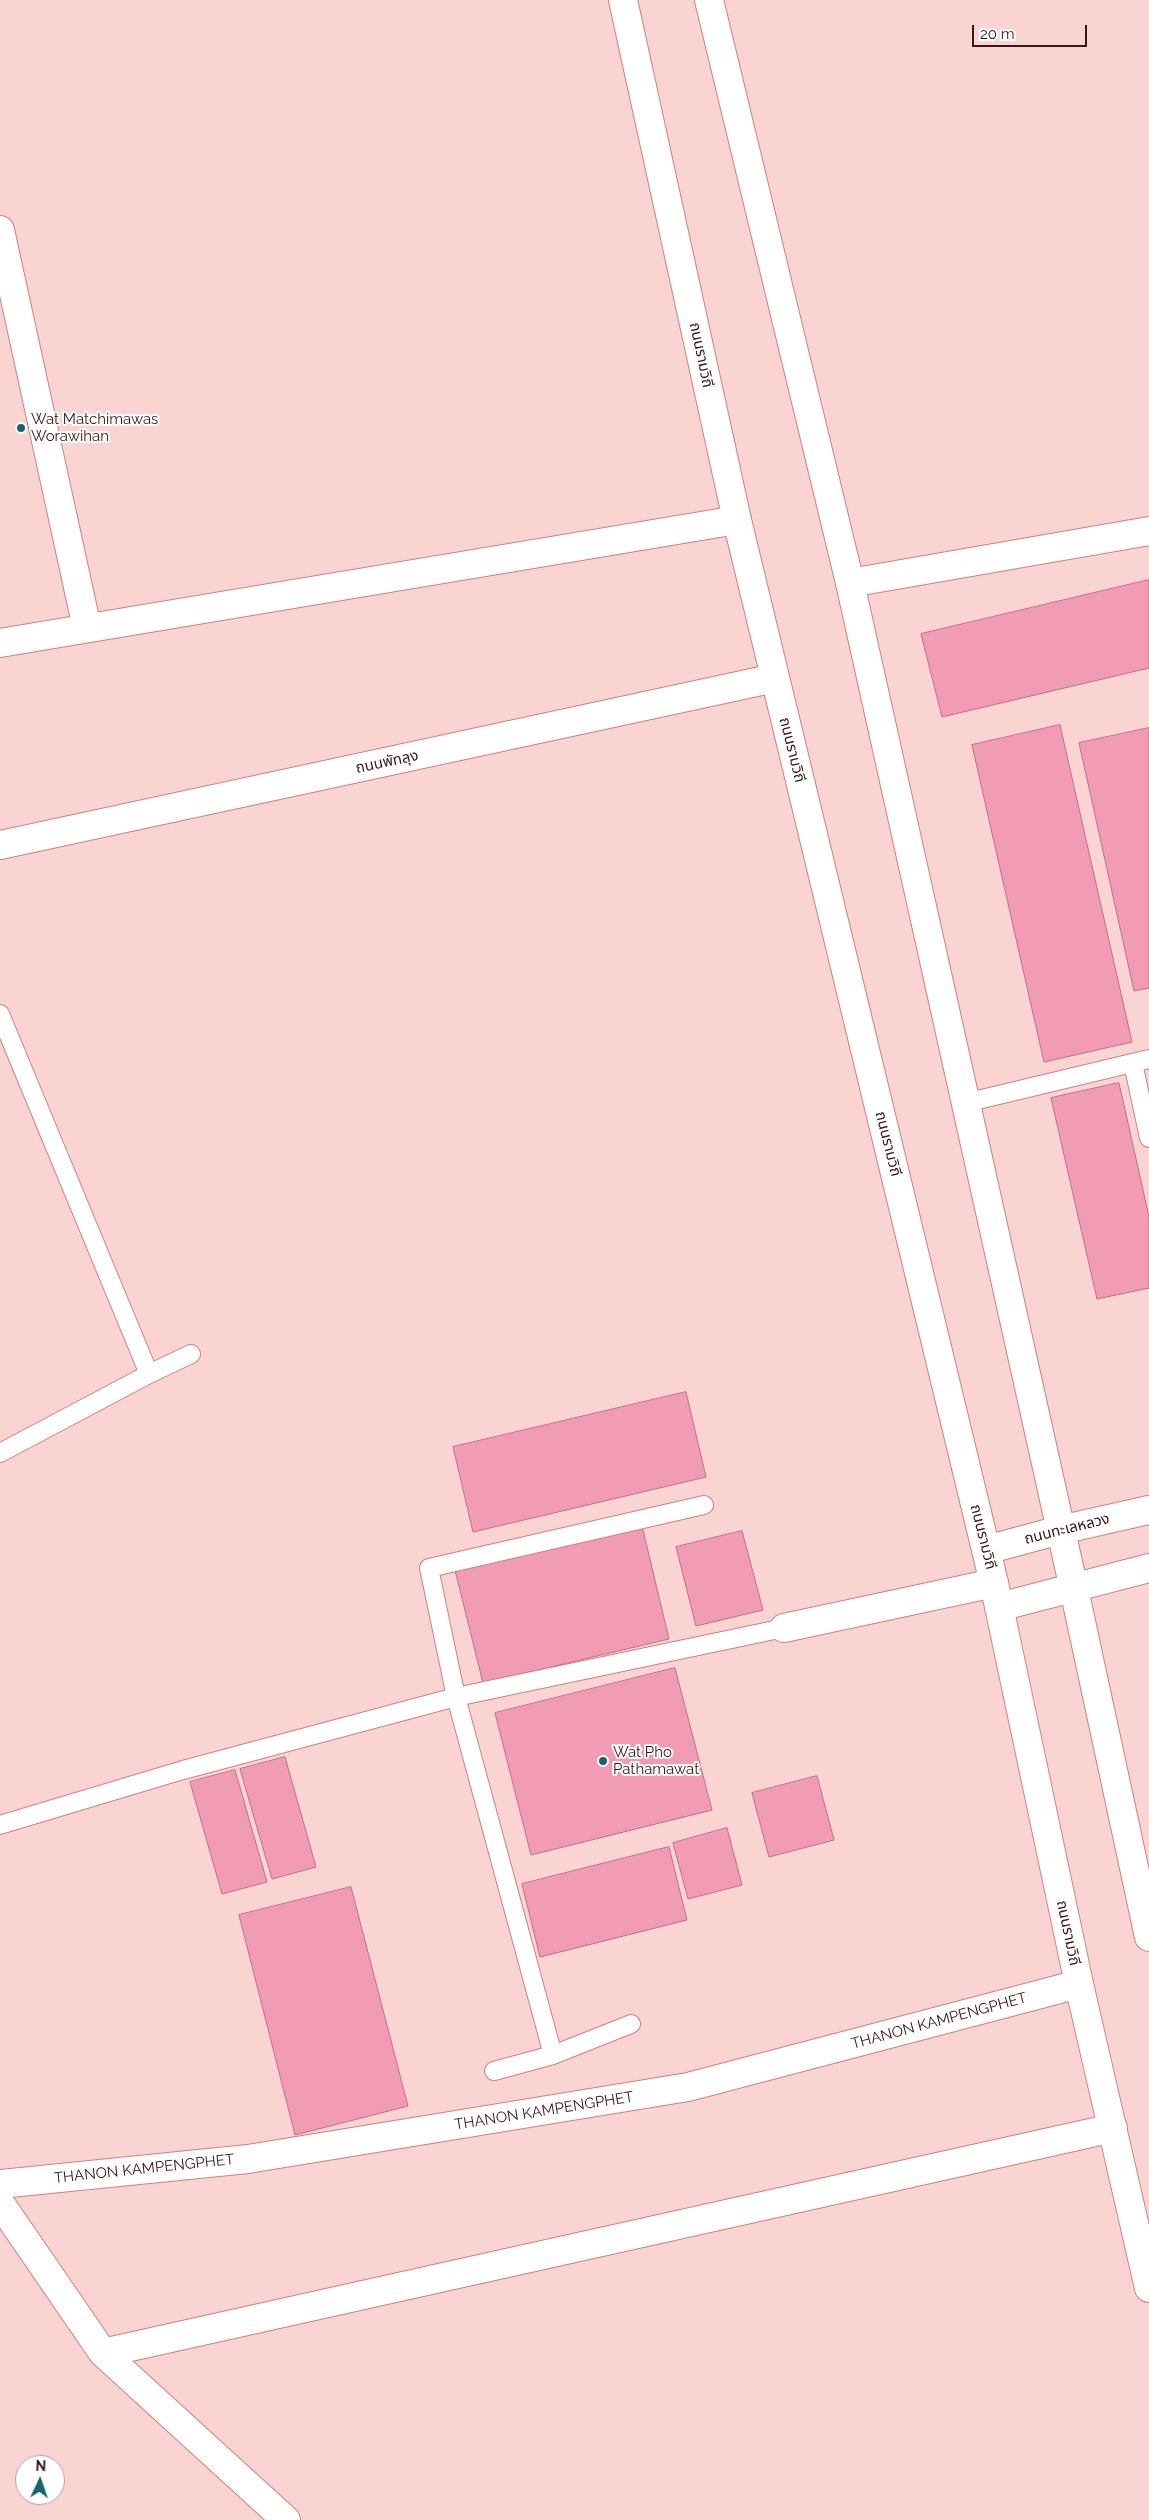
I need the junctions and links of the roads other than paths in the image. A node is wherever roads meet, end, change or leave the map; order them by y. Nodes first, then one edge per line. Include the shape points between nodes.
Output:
1 (623, 0) edge
2 (709, 0) edge
3 (0, 232) edge
4 (737, 520) junction
5 (1149, 531) edge
6 (850, 583) junction
7 (88, 628) junction
8 (0, 643) edge
9 (775, 678) junction
10 (0, 845) edge
11 (0, 1014) edge
12 (1141, 1061) edge
13 (965, 1103) junction
14 (1149, 1138) edge
15 (191, 1354) dead end
16 (149, 1374) junction
17 (0, 1452) edge
18 (704, 1505) dead end
19 (1149, 1510) edge
20 (1060, 1530) junction
21 (986, 1550) junction
22 (1149, 1568) edge
23 (1074, 1589) junction
24 (997, 1595) junction
25 (784, 1628) joint
26 (456, 1697) junction
27 (0, 1825) edge
28 (1149, 1938) edge
29 (1078, 1984) junction
30 (631, 2024) dead end
31 (553, 2055) junction
32 (494, 2071) dead end
33 (1112, 2128) junction
34 (0, 2184) edge
35 (0, 2204) edge
36 (1149, 2288) edge
37 (103, 2353) junction
38 (278, 2518) edge

1 - 4 street, ถนนรามวิถี
2 - 6 street
3 - 7 street
4 - 7 street
4 - 9 street, ถนนรามวิถี
5 - 6 street
6 - 13 street
7 - 8 street
9 - 10 street, ถนนพัทลุง
9 - 21 street, ถนนรามวิถี
11 - 16 lane
12 - 13 lane
12 - 14 lane
13 - 20 street
15 - 16 lane
16 - 17 lane
18 - 26 lane via 429,1568
19 - 20 street, ถนนทะเลหลวง
20 - 21 street, ถนนทะเลหลวง
20 - 23 street
21 - 24 street, ถนนรามวิถี
22 - 23 street
23 - 24 street
23 - 28 street
24 - 25 street
24 - 29 street, ถนนรามวิถี
25 - 26 lane
26 - 27 lane via 183,1770
26 - 31 lane
29 - 33 street, ถนนรามวิถี
29 - 34 street, THANON KAMPENGPHET via 688,2087 248,2159
30 - 31 lane
31 - 32 lane
33 - 36 street, ถนนรามวิถี
33 - 37 street
35 - 37 street
37 - 38 street

